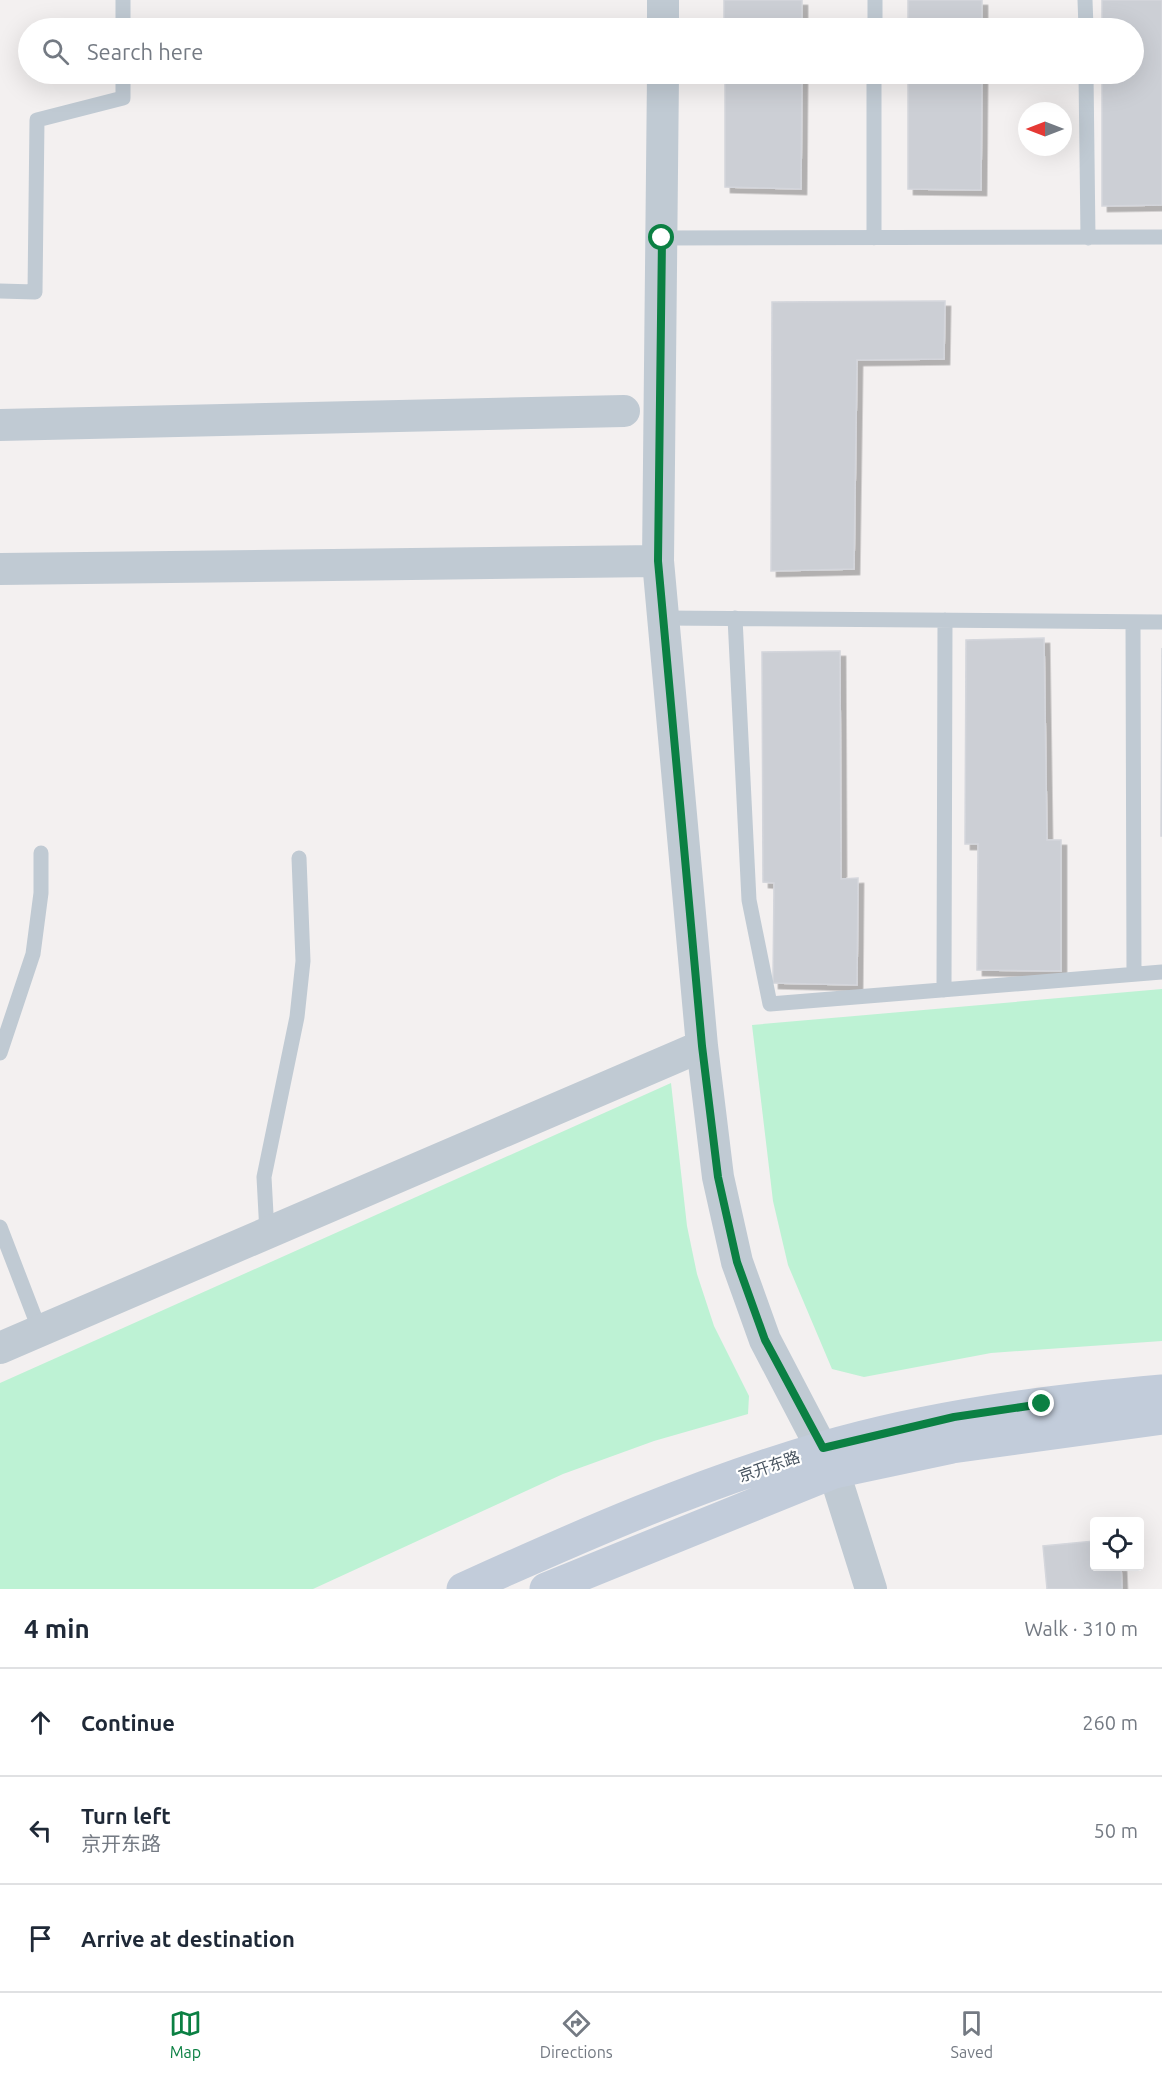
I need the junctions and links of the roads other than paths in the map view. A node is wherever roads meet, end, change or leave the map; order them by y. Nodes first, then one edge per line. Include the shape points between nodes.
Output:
1 (123, 0) edge
2 (663, 0) edge
3 (874, 0) edge
4 (1086, 0) edge
5 (123, 18) edge
6 (663, 18) edge
7 (874, 18) edge
8 (1086, 18) edge
9 (123, 84) edge
10 (663, 84) edge
11 (874, 84) edge
12 (1086, 84) edge
13 (1162, 237) edge
14 (662, 238) junction
15 (874, 238) junction
16 (1088, 238) junction
17 (0, 291) edge
18 (624, 411) dead end
19 (0, 425) edge
20 (658, 561) junction
21 (0, 569) edge
22 (662, 618) junction
23 (735, 618) junction
24 (945, 620) junction
25 (1133, 622) junction
26 (1162, 622) edge
27 (42, 853) dead end
28 (299, 858) dead end
29 (1162, 972) edge
30 (1134, 974) junction
31 (944, 990) junction
32 (702, 1046) junction
33 (0, 1053) edge
34 (0, 1227) edge
35 (267, 1233) junction
36 (40, 1330) junction
37 (0, 1348) edge
38 (1162, 1391) edge
39 (1162, 1418) edge
40 (828, 1460) junction
41 (463, 1589) edge
42 (546, 1589) edge
43 (871, 1589) edge

1 - 5 lane
2 - 6 street
3 - 7 lane
4 - 8 lane
9 - 17 lane via 123,98 37,120 35,292
10 - 14 street
11 - 15 lane
12 - 16 lane
13 - 16 lane
14 - 15 lane
14 - 20 street
15 - 16 lane
18 - 19 street
20 - 21 street
20 - 22 street
22 - 23 lane
22 - 32 street
23 - 24 lane
23 - 31 lane via 749,900 770,1004
24 - 25 lane
24 - 31 lane
25 - 26 lane
25 - 30 lane
27 - 33 lane via 42,893 33,954
28 - 35 lane via 303,961 297,1017 264,1177
29 - 30 lane
30 - 31 lane
32 - 35 street
32 - 40 street via 718,1177 737,1262 765,1340
34 - 36 lane
35 - 36 street
36 - 37 street
38 - 40 street, 京开东路 via 954,1417
39 - 40 street, 京开东路
40 - 41 street, 京开东路 via 690,1493 588,1532
40 - 42 street, 京开东路
40 - 43 street

